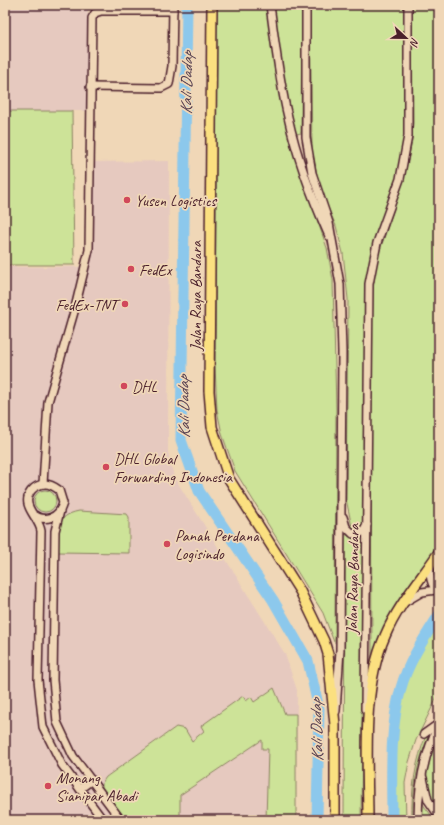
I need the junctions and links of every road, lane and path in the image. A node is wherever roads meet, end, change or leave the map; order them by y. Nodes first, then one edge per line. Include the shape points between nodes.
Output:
1 (212, 5) edge
2 (270, 5) edge
3 (306, 5) edge
4 (408, 5) edge
5 (173, 7) edge
6 (90, 87) junction
7 (335, 249) junction
8 (43, 484) junction
9 (341, 501) junction
10 (60, 511) junction
11 (33, 514) junction
12 (368, 521) junction
13 (438, 554) edge
14 (438, 591) edge
15 (401, 606) junction
16 (38, 680) junction
17 (53, 680) junction
18 (57, 722) junction
19 (439, 724) edge
20 (43, 725) junction
21 (335, 725) junction
22 (368, 727) junction
23 (424, 734) dead end
24 (422, 770) junction
25 (92, 780) junction
26 (80, 789) junction
27 (439, 816) edge
28 (103, 820) edge
29 (121, 820) edge
30 (335, 820) edge
31 (368, 820) edge
32 (418, 820) edge

1 - 21 main road, Jalan Raya Bandara via 209,391 212,427 229,479 300,591 324,641 328,654
2 - 7 street, Jalan Raya Bandara via 284,101 292,135 308,184
3 - 7 street, Jalan Raya Bandara via 306,137 312,174
4 - 12 street, Jalan Raya Bandara via 408,136 400,179 377,243 369,284
5 - 6 street via 95,13 91,23
5 - 6 street via 171,77 167,87
6 - 8 street via 89,250 48,402
7 - 9 street, Jalan Raya Bandara via 340,284 342,352
8 - 10 street via 53,486 61,493
8 - 11 street via 34,488 28,498 29,508
9 - 12 street via 344,520 350,532 364,532
9 - 21 street, Jalan Raya Bandara via 340,677
10 - 11 street via 47,519
10 - 17 street via 55,531
11 - 16 street via 40,526
12 - 22 street, Jalan Raya Bandara via 365,701
13 - 14 street via 430,569 431,578
13 - 15 main road, Jalan Raya Bandara
14 - 15 street via 427,590
15 - 22 main road, Jalan Raya Bandara via 380,650 372,682
16 - 17 street
16 - 20 street
17 - 18 street
18 - 20 street
18 - 25 street via 73,756
19 - 23 street
19 - 24 street
20 - 26 street via 62,765
21 - 30 main road, Jalan Raya Bandara
22 - 31 main road, Jalan Raya Bandara
24 - 27 street via 428,800
24 - 32 street
25 - 26 street
25 - 29 street
26 - 28 street

